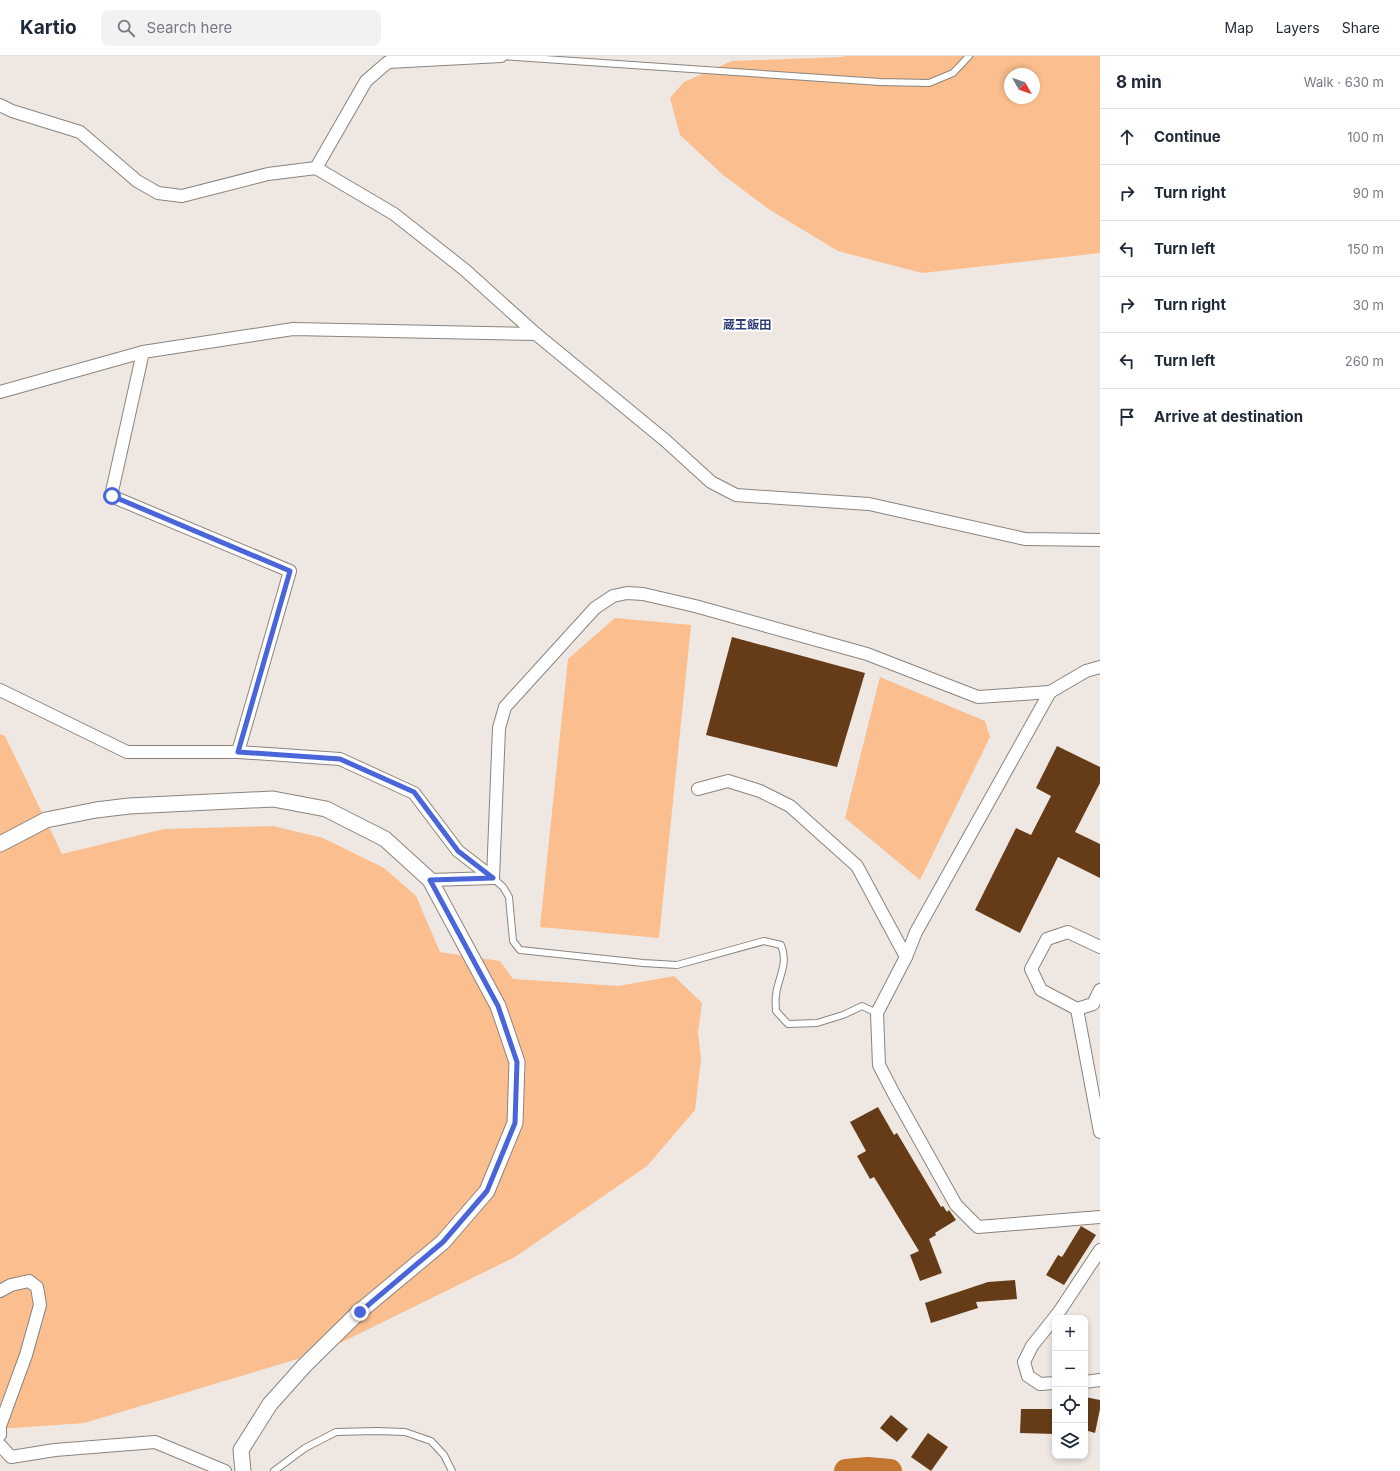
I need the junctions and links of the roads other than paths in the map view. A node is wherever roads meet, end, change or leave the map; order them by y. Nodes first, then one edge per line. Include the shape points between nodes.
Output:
1 (501, 56) edge
2 (969, 56) edge
3 (0, 105) edge
4 (316, 168) junction
5 (536, 334) junction
6 (143, 352) junction
7 (0, 392) edge
8 (1100, 540) edge
9 (1100, 667) edge
10 (0, 690) edge
11 (1050, 692) junction
12 (238, 752) junction
13 (698, 789) dead end
14 (0, 844) edge
15 (493, 878) junction
16 (430, 880) junction
17 (1100, 947) edge
18 (906, 957) junction
19 (1100, 990) edge
20 (1077, 1009) junction
21 (877, 1013) junction
22 (1099, 1124) edge
23 (1100, 1216) edge
24 (1100, 1250) edge
25 (0, 1291) edge
26 (1100, 1380) edge
27 (1088, 1382) edge
28 (1052, 1383) edge
29 (0, 1435) edge
30 (0, 1445) edge
31 (224, 1471) edge
32 (243, 1471) edge
33 (274, 1471) edge
34 (452, 1471) edge

1 - 2 lane via 880,82 929,83 953,73
1 - 4 street via 388,62 366,81
3 - 4 street via 80,132 137,181 158,193 182,196 268,174
4 - 5 street via 394,214 465,270
5 - 6 street via 293,329
5 - 8 street via 666,441 711,482 736,495 869,504 1025,539
6 - 7 street
6 - 12 street via 112,496 290,571
9 - 11 street via 1086,671
10 - 12 street via 127,752
11 - 15 street via 978,697 867,654 827,642 643,594 627,593 612,596 595,608 505,707 499,728
11 - 18 street via 916,932
12 - 15 street via 340,759 414,792 458,851
13 - 18 street via 728,781 760,791 790,806 856,866
14 - 16 street via 46,820 96,810 273,799 326,809 385,839
15 - 16 street
15 - 21 lane via 504,886 509,897 513,941 520,950 677,965 764,941 781,945 785,954 776,994 776,1011 788,1024 817,1023 862,1006
16 - 32 street via 498,1006 517,1062 515,1123 487,1191 443,1242 360,1312 305,1365 270,1404 241,1450
17 - 20 street via 1068,932 1047,939 1031,969 1041,990
18 - 21 street
19 - 20 street via 1093,1004
20 - 22 street
21 - 23 street via 879,1065 956,1205 978,1227
24 - 28 street via 1059,1312 1032,1346 1024,1362 1028,1376 1040,1384
25 - 29 street via 29,1281 37,1287 40,1305 26,1355 0,1426
26 - 27 street
30 - 31 street via 11,1457 55,1450 155,1442
33 - 34 lane via 305,1448 336,1432 377,1431 405,1432 431,1441 444,1455

